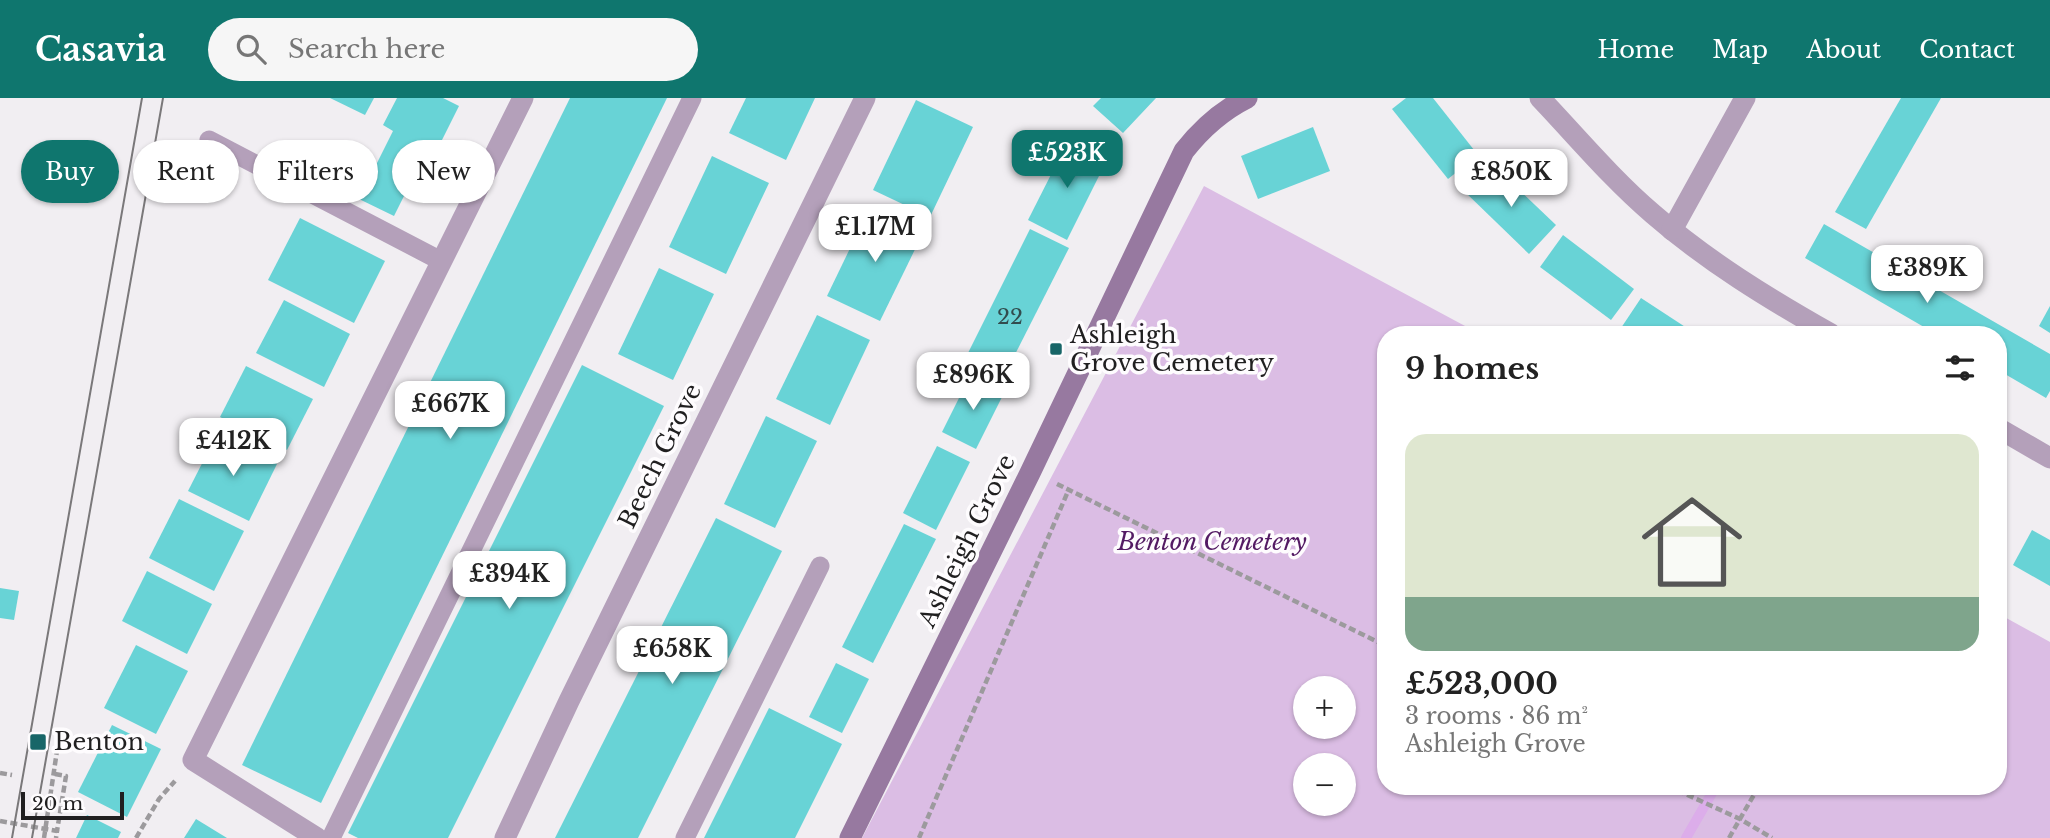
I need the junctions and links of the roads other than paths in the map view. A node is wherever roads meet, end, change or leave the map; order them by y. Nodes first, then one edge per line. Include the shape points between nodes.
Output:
1 (523, 98) edge
2 (692, 98) edge
3 (865, 98) edge
4 (1247, 98) edge
5 (1540, 98) edge
6 (1745, 98) edge
7 (239, 156) edge
8 (1672, 230) junction
9 (441, 261) junction
10 (1818, 326) edge
11 (2007, 433) edge
12 (2050, 458) edge
13 (820, 566) dead end
14 (317, 838) edge
15 (331, 838) edge
16 (505, 838) edge
17 (685, 838) edge
18 (850, 838) edge

1 - 9 street
2 - 15 lane
3 - 16 street, Beech Grove
4 - 18 street, Ashleigh Grove via 1213,119 1184,151
5 - 8 street via 1631,194
6 - 8 street
7 - 9 lane
8 - 10 street via 1741,280
9 - 14 street via 193,760
11 - 12 street
13 - 17 lane

